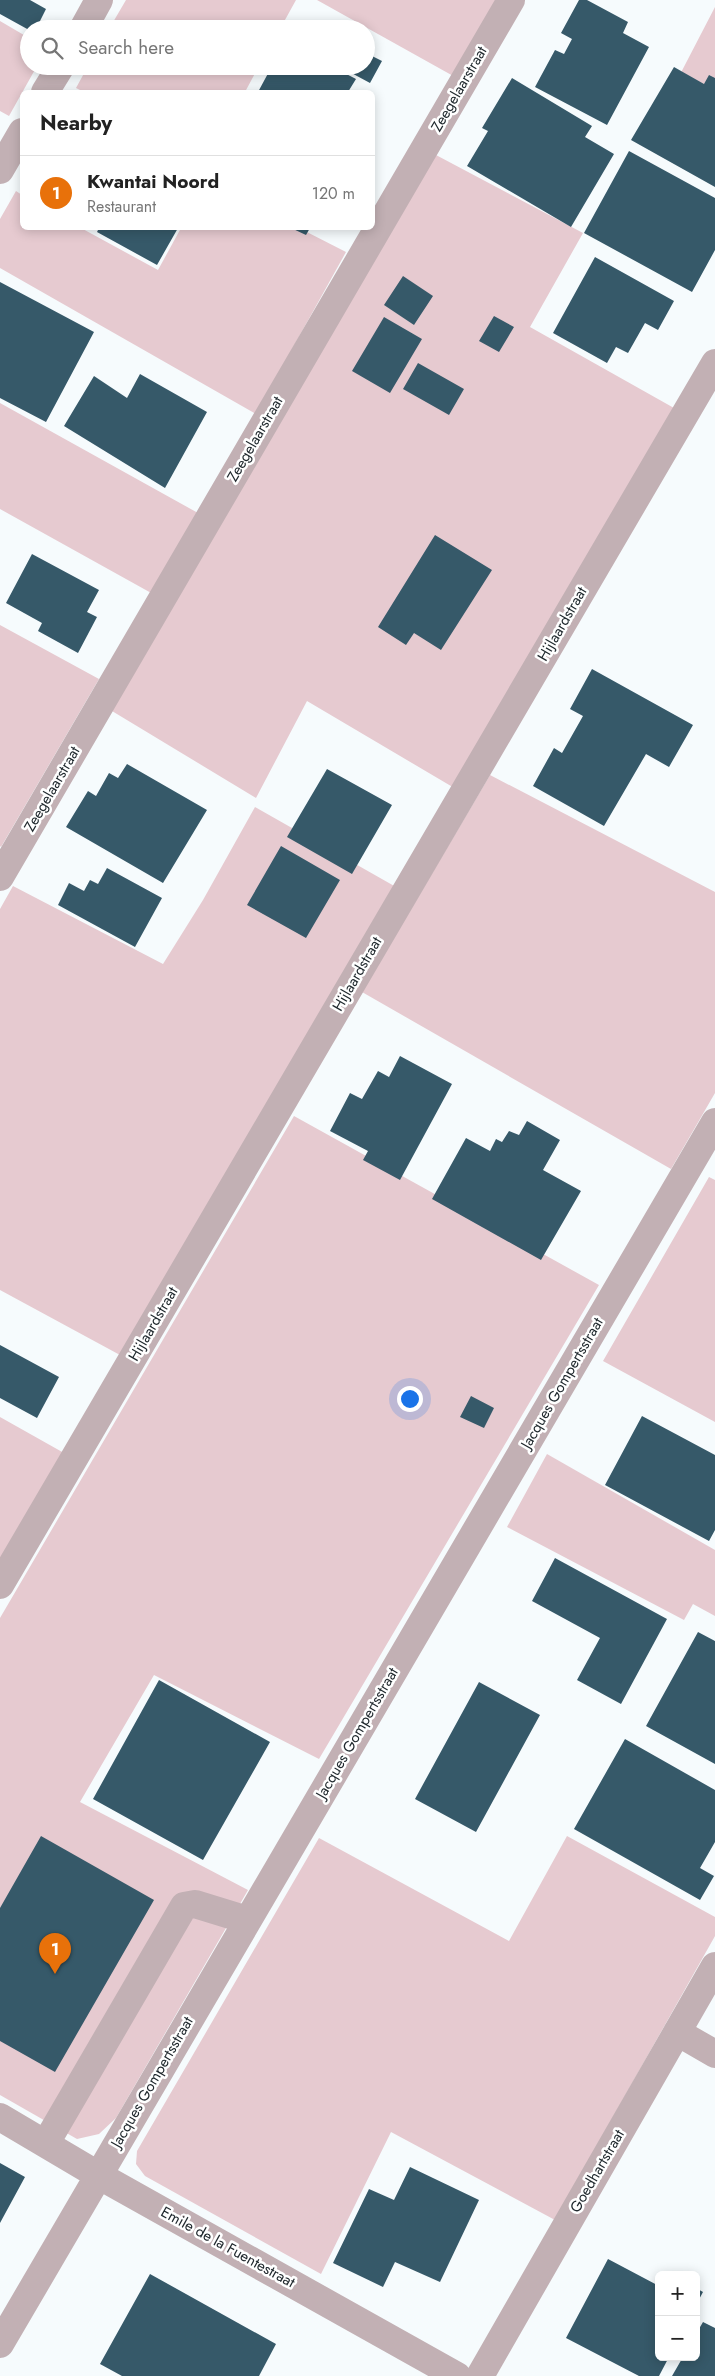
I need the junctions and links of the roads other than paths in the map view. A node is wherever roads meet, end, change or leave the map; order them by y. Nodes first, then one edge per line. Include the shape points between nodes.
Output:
1 (99, 0) edge
2 (511, 0) edge
3 (88, 20) edge
4 (55, 75) edge
5 (46, 90) edge
6 (20, 135) edge
7 (0, 170) edge
8 (715, 363) edge
9 (0, 877) edge
10 (715, 1122) edge
11 (0, 1585) edge
12 (247, 1920) junction
13 (715, 1966) edge
14 (677, 2032) junction
15 (715, 2054) edge
16 (0, 2117) edge
17 (46, 2143) junction
18 (98, 2175) junction
19 (0, 2344) edge
20 (457, 2376) edge
21 (480, 2376) edge

1 - 3 street
2 - 9 street, Zeegelaarstraat
4 - 5 street
6 - 7 street
8 - 11 street, Hijlaardstraat
10 - 12 street, Jacques Gompertsstraat
12 - 17 street via 196,1904 184,1906
12 - 18 street, Jacques Gompertsstraat
13 - 14 street, Goedhartstraat
14 - 15 street
14 - 21 street, Goedhartstraat
16 - 17 street, Emile de la Fuentestraat
17 - 18 street, Emile de la Fuentestraat
18 - 19 street, Jacques Gompertsstraat
18 - 20 street, Emile de la Fuentestraat

